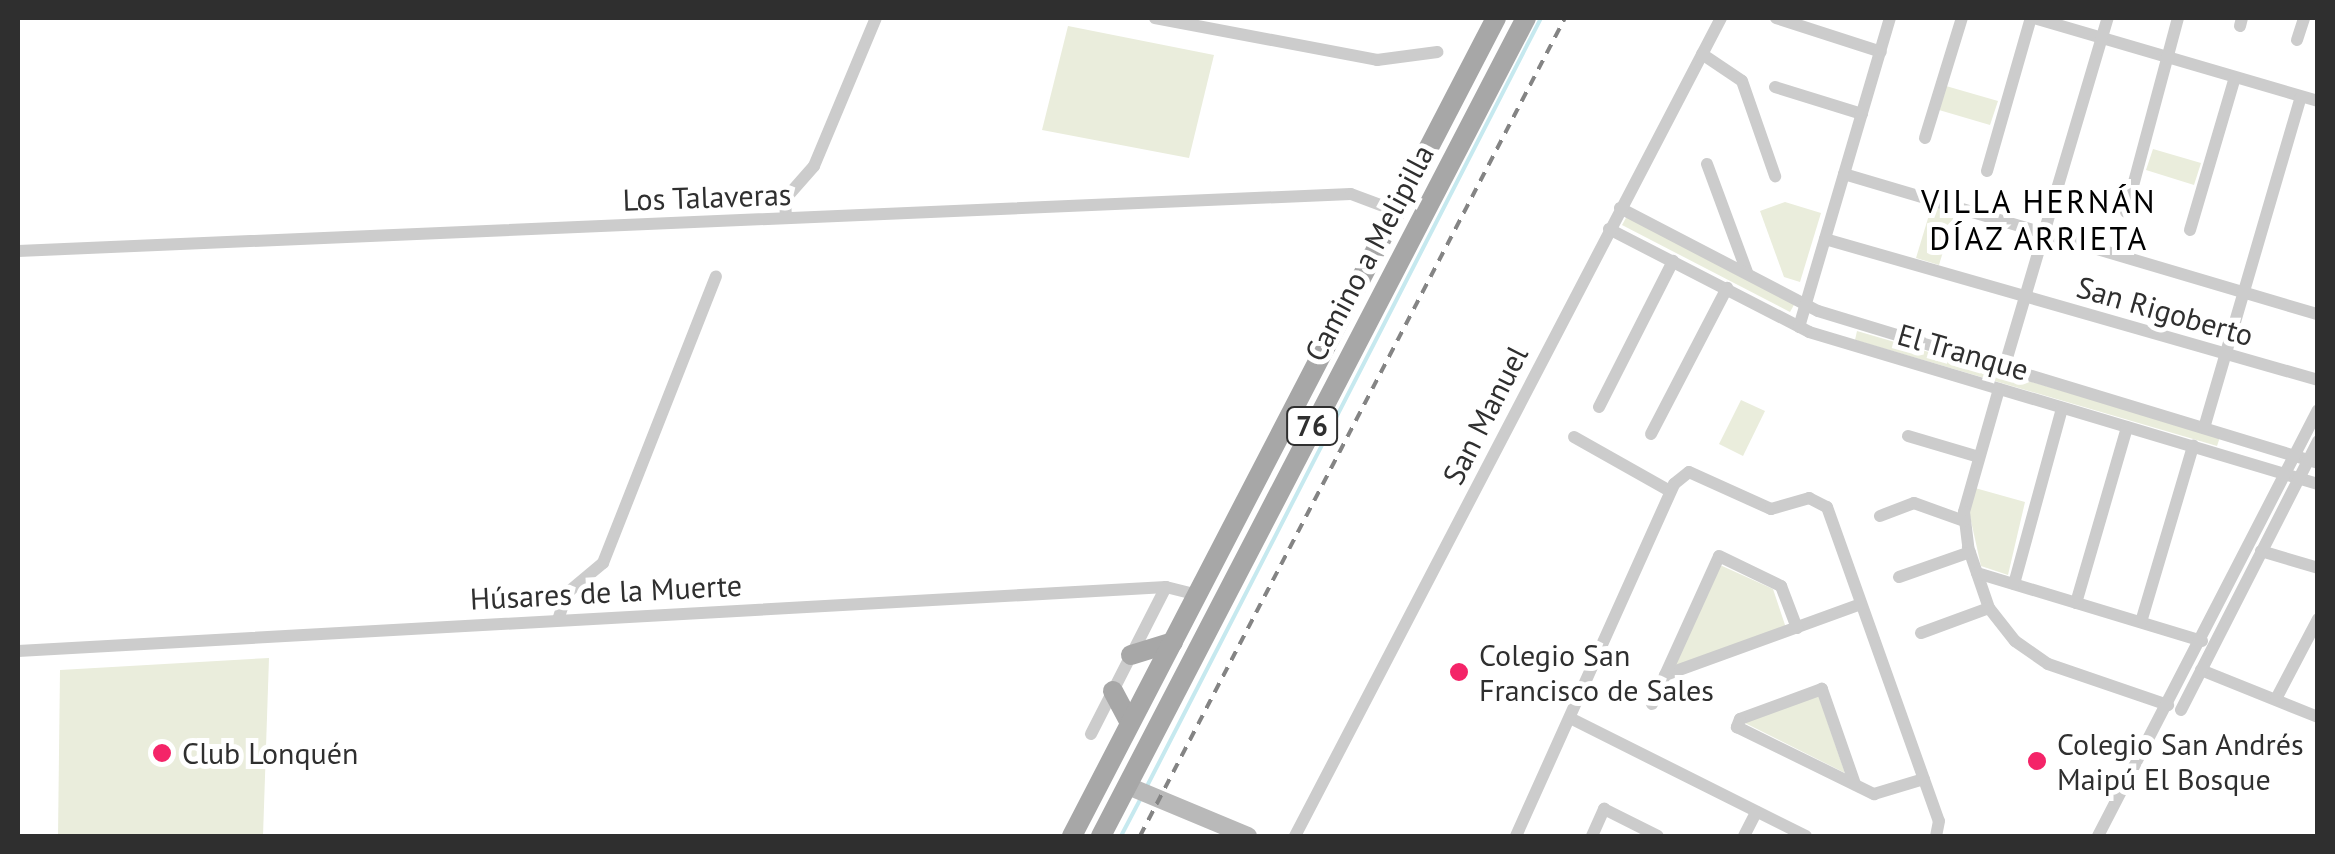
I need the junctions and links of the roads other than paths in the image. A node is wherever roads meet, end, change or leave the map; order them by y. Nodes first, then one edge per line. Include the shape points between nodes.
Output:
1 (876, 18) edge
2 (1156, 18) edge
3 (1496, 18) edge
4 (1526, 18) edge
5 (1721, 18) edge
6 (1776, 18) edge
7 (1890, 18) edge
8 (1962, 18) edge
9 (2033, 18) edge
10 (2108, 18) edge
11 (2178, 18) edge
12 (2304, 18) edge
13 (2102, 37) junction
14 (2297, 40) dead end
15 (1436, 52) dead end
16 (1881, 52) junction
17 (1702, 54) junction
18 (2167, 55) junction
19 (2235, 77) junction
20 (1775, 87) dead end
21 (2301, 96) junction
22 (2318, 102) edge
23 (1862, 114) junction
24 (1926, 138) dead end
25 (1707, 164) dead end
26 (1986, 171) dead end
27 (1844, 174) junction
28 (1776, 176) dead end
29 (1410, 183) junction
30 (1434, 194) junction
31 (1620, 208) junction
32 (1394, 210) junction
33 (2126, 212) dead end
34 (786, 218) junction
35 (1417, 224) junction
36 (1609, 230) junction
37 (2190, 230) dead end
38 (2044, 233) junction
39 (1825, 238) junction
40 (18, 252) edge
41 (1673, 261) junction
42 (1747, 272) junction
43 (716, 276) dead end
44 (1727, 288) junction
45 (2242, 292) junction
46 (2025, 297) junction
47 (1806, 305) junction
48 (2318, 314) edge
49 (1854, 323) junction
50 (1799, 327) junction
51 (1847, 344) junction
52 (2226, 355) junction
53 (2004, 368) junction
54 (2318, 380) edge
55 (1999, 389) junction
56 (1599, 407) dead end
57 (2062, 408) junction
58 (2318, 410) edge
59 (2127, 427) junction
60 (2204, 428) junction
61 (1651, 434) dead end
62 (1908, 436) dead end
63 (2230, 436) junction
64 (1574, 437) dead end
65 (2318, 441) edge
66 (2193, 446) junction
67 (2224, 456) junction
68 (1979, 457) junction
69 (2306, 460) edge
70 (2292, 476) junction
71 (2318, 484) edge
72 (1670, 491) junction
73 (1880, 516) dead end
74 (1964, 520) junction
75 (2262, 551) junction
76 (1970, 552) junction
77 (2318, 568) edge
78 (1977, 573) junction
79 (1900, 577) dead end
80 (2014, 584) junction
81 (1166, 587) junction
82 (1196, 595) junction
83 (2076, 603) junction
84 (1861, 604) junction
85 (1989, 608) junction
86 (2318, 618) edge
87 (558, 620) junction
88 (2141, 622) junction
89 (1797, 628) junction
90 (1921, 633) dead end
91 (2202, 641) junction
92 (1173, 642) junction
93 (18, 650) edge
94 (1131, 655) junction
95 (2201, 670) junction
96 (1665, 675) junction
97 (1113, 691) junction
98 (2276, 699) junction
99 (1652, 704) dead end
100 (2174, 707) junction
101 (2318, 717) edge
102 (1570, 718) junction
103 (1130, 723) junction
104 (1091, 734) dead end
105 (1924, 779) junction
106 (1855, 784) junction
107 (1139, 792) junction
108 (1756, 812) junction
109 (1072, 836) edge
110 (1102, 836) edge
111 (1248, 836) edge
112 (1295, 836) edge
113 (1516, 836) edge
114 (1592, 836) edge
115 (1658, 836) edge
116 (1744, 836) edge
117 (1806, 836) edge
118 (1936, 836) edge
119 (2098, 836) edge

1 - 34 street via 814,166 785,199
2 - 15 street via 1376,60
3 - 29 main road, Camino a Melipilla / 76
4 - 30 main road, Camino a Melipilla / 76
5 - 17 street, San Manuel
6 - 16 street
7 - 16 street
8 - 24 street
9 - 13 street
9 - 26 street
10 - 13 street
11 - 18 street
12 - 14 street
13 - 18 street
13 - 38 street
16 - 23 street
17 - 28 street via 1742,81
17 - 31 street, San Manuel
18 - 19 street
18 - 33 street
19 - 21 street
19 - 37 street
20 - 23 street
21 - 22 street
21 - 45 street
23 - 27 street
25 - 42 street
27 - 38 street
27 - 39 street
29 - 30 main road
29 - 32 main road, Camino a Melipilla / 76
30 - 35 main road, Camino a Melipilla / 76
31 - 36 street, San Manuel
31 - 42 street, El Tranque
32 - 34 street, Los Talaveras via 1351,194
32 - 35 main road
32 - 82 main road, Camino a Melipilla / 76
34 - 40 street, Los Talaveras
35 - 107 main road, Camino a Melipilla / 76
36 - 41 street, El Tranque
36 - 112 street, San Manuel
38 - 45 street
38 - 46 street
39 - 46 street, San Rigoberto
39 - 47 street
41 - 44 street, El Tranque
41 - 56 street
42 - 47 street, El Tranque
43 - 87 street via 603,563 567,594
44 - 50 street, El Tranque
44 - 61 street
45 - 48 street
45 - 52 street
46 - 52 street, San Rigoberto
46 - 53 street
47 - 49 street, El Tranque
47 - 50 street
49 - 51 street
49 - 53 street, El Tranque
50 - 51 street, El Tranque
51 - 55 street, El Tranque
52 - 54 street, San Rigoberto
52 - 60 street
53 - 60 street, El Tranque
55 - 57 street, El Tranque
55 - 68 street
57 - 59 street, El Tranque
57 - 80 street
58 - 69 street
59 - 66 street, El Tranque
59 - 83 street
60 - 63 street, El Tranque
62 - 68 street
63 - 67 street
63 - 69 street, El Tranque
64 - 72 street
65 - 69 street
66 - 67 street, El Tranque
66 - 88 street
67 - 70 street, El Tranque
68 - 74 street
69 - 70 street
70 - 71 street, El Tranque
70 - 75 street
70 - 91 street
72 - 84 street via 1680,475 1693,474 1771,509 1809,498 1824,502
72 - 102 street
73 - 74 street via 1914,503
74 - 76 street
75 - 77 street
75 - 95 street
76 - 78 street
76 - 79 street
78 - 80 street
78 - 85 street
80 - 83 street
81 - 82 street, Húsares de la Muerte
81 - 87 street, Húsares de la Muerte
81 - 94 street
82 - 92 main road, Camino a Melipilla / 76
83 - 88 street
84 - 89 street
84 - 105 street
85 - 90 street
85 - 100 street via 2015,641 2048,664
86 - 98 street
87 - 93 street, Húsares de la Muerte
88 - 91 street
89 - 96 street
89 - 96 street via 1781,586 1719,556
91 - 100 street
92 - 94 main road
92 - 103 main road, Camino a Melipilla / 76
94 - 97 street
95 - 98 street
95 - 100 street
96 - 99 street
97 - 103 main road
97 - 104 street
98 - 101 street
100 - 119 street
102 - 108 street
102 - 113 street
103 - 109 main road, Camino a Melipilla / 76
105 - 106 street via 1879,794
105 - 118 street via 1939,821
106 - 106 street via 1737,727 1742,716 1822,689
107 - 110 main road, Camino a Melipilla / 76
107 - 111 street
108 - 116 street
108 - 117 street
114 - 115 street via 1604,808

